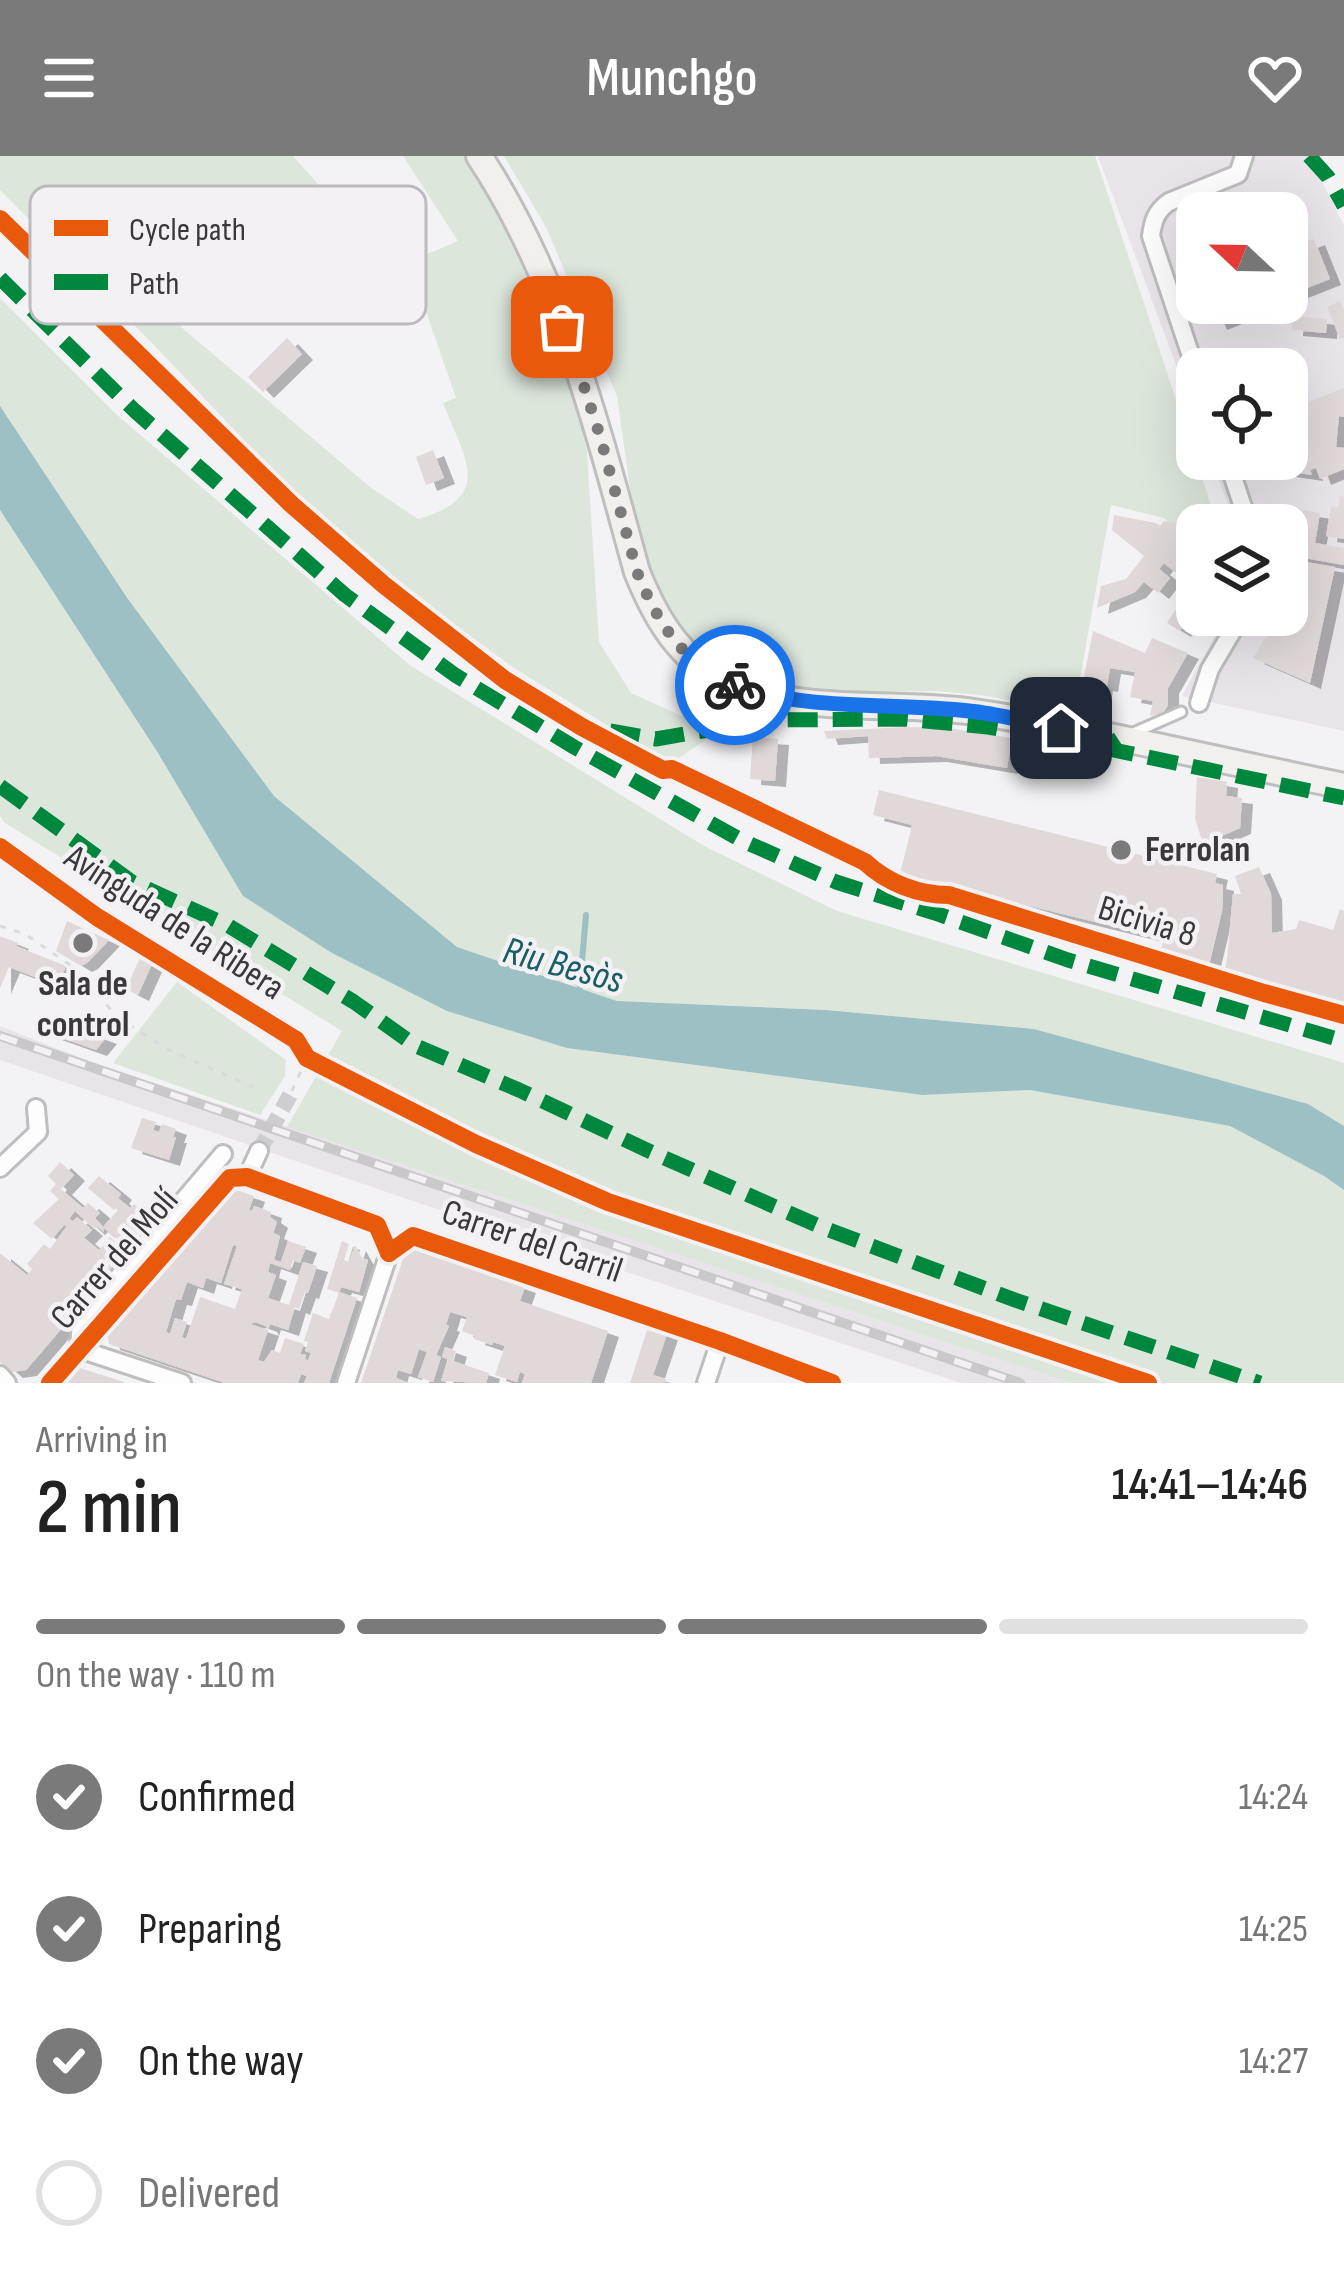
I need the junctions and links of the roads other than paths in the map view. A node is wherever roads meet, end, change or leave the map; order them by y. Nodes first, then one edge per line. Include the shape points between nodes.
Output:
1 (479, 156) edge
2 (1244, 156) edge
3 (1188, 348) edge
4 (1230, 636) edge
5 (1190, 708) joint
6 (1118, 739) junction
7 (1344, 786) edge
8 (36, 1108) dead end
9 (259, 1150) tunnel mouth
10 (223, 1154) dead end
11 (0, 1168) edge
12 (239, 1178) junction
13 (389, 1253) junction
14 (720, 1341) junction
15 (79, 1349) junction
16 (0, 1375) edge
17 (7, 1383) edge
18 (50, 1383) edge
19 (182, 1383) edge
20 (346, 1383) edge
21 (706, 1383) edge
22 (832, 1383) edge

1 - 6 street via 529,247 578,368 650,603 690,658 726,681 780,697 970,711
2 - 3 street via 1238,175 1169,202 1153,220 1151,236
4 - 5 street
5 - 6 lane
6 - 7 street
8 - 11 street via 38,1132
9 - 12 street, Carrer del Molí
10 - 15 street, Carrer del Molí via 81,1321
12 - 13 street, Carrer del Carril via 377,1225
12 - 15 street, Carrer del Molí
13 - 14 street, Carrer del Carril via 413,1236
13 - 20 street
14 - 21 street
14 - 22 street, Carrer del Carril
15 - 18 street, Carrer del Molí
15 - 19 street
16 - 17 street

